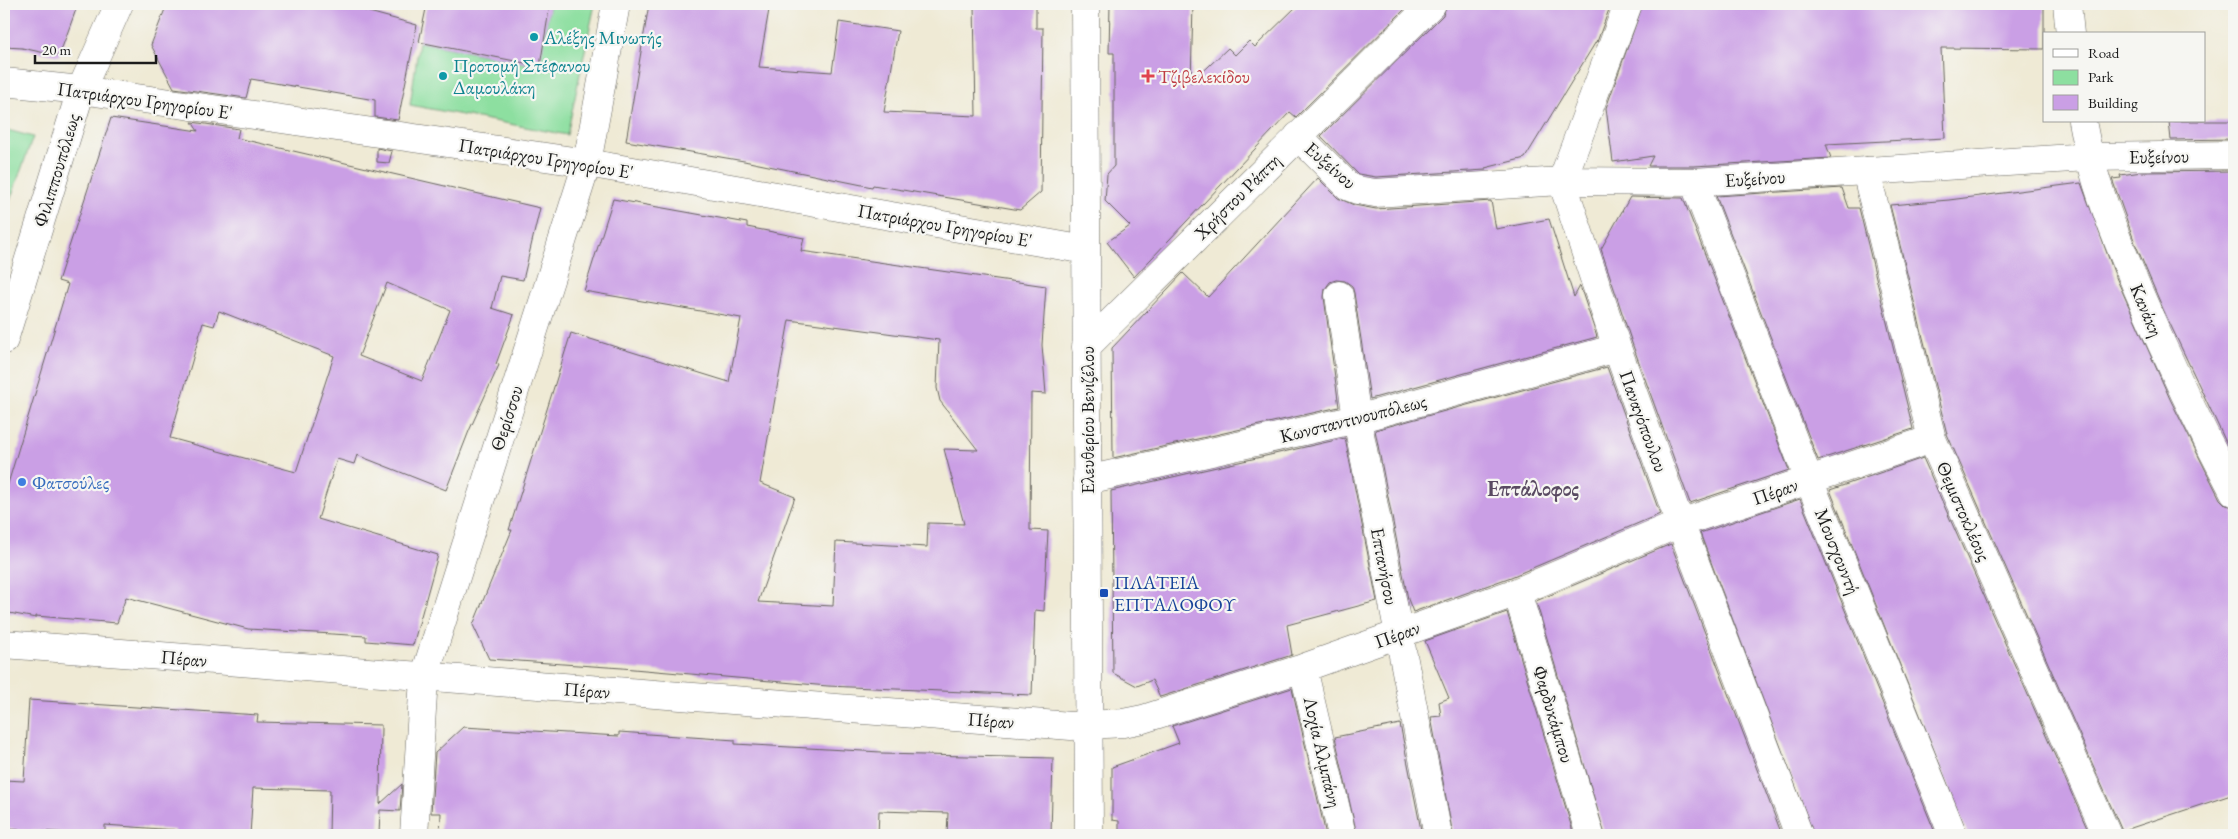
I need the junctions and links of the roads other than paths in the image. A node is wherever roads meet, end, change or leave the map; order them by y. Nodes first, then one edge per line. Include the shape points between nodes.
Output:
1 (119, 4) edge
2 (616, 4) edge
3 (1085, 4) edge
4 (1432, 4) edge
5 (1628, 4) edge
6 (2067, 4) edge
7 (2070, 32) edge
8 (4, 82) edge
9 (81, 90) junction
10 (2082, 122) edge
11 (1298, 136) junction
12 (2234, 155) edge
13 (2088, 157) junction
14 (587, 163) junction
15 (1866, 171) junction
16 (1562, 181) junction
17 (1694, 182) junction
18 (1086, 250) junction
19 (1339, 295) dead end
20 (4, 340) edge
21 (1086, 347) junction
22 (1617, 348) junction
23 (1357, 418) junction
24 (1932, 439) junction
25 (1087, 480) junction
26 (1809, 480) junction
27 (2234, 492) edge
28 (1680, 523) junction
29 (1517, 592) junction
30 (1398, 633) junction
31 (4, 644) edge
32 (1303, 668) junction
33 (424, 678) junction
34 (1088, 726) junction
35 (414, 835) edge
36 (1089, 835) edge
37 (1342, 835) edge
38 (1438, 835) edge
39 (1590, 835) edge
40 (1799, 835) edge
41 (1953, 835) edge
42 (2108, 835) edge

1 - 9 street, Φιλιππουπόλεως
2 - 14 street, Θερίσσου
3 - 18 street, Ελευθερίου Βενιζέλου
4 - 11 street, Χρήστου Ράπτη
5 - 16 street
6 - 7 street
8 - 9 street, Πατριάρχου Γρηγορίου Ε'
9 - 14 street, Πατριάρχου Γρηγορίου Ε'
9 - 20 street, Φιλιππουπόλεως
10 - 13 street, Κανάκη
11 - 16 street, Ευξείνου via 1349,186 1366,192
11 - 21 street, Χρήστου Ράπτη
12 - 13 street, Ευξείνου
13 - 15 street, Ευξείνου
13 - 27 street, Κανάκη via 2119,244 2154,326
14 - 18 street, Πατριάρχου Γρηγορίου Ε'
14 - 33 street, Θερίσσου
15 - 17 street, Ευξείνου
15 - 24 street, Θεμιστοκλέους
16 - 17 street, Ευξείνου
16 - 22 street, Παναγόπουλου
17 - 26 street, Μουσχουντή
18 - 21 street, Ελευθερίου Βενιζέλου
19 - 23 street, Επτανήσου
21 - 25 street, Ελευθερίου Βενιζέλου
22 - 23 street, Κωνσταντινουπόλεως
22 - 28 street, Παναγόπουλου
23 - 25 street, Κωνσταντινουπόλεως
23 - 30 street, Επτανήσου
24 - 26 street, Πέραν
24 - 42 street, Θεμιστοκλέους
25 - 34 street, Ελευθερίου Βενιζέλου
26 - 28 street, Πέραν
26 - 41 street, Μουσχουντή
28 - 29 street, Πέραν
28 - 40 street, Παναγόπουλου
29 - 30 street, Πέραν
29 - 39 street, Φαρδυκάμπου
30 - 32 street, Πέραν
30 - 38 street, Επτανήσου
31 - 33 street, Πέραν
32 - 34 street, Πέραν via 1144,719
32 - 37 street, Λοχία Αλμπάνη
33 - 34 street, Πέραν
33 - 35 street, Θερίσσου
34 - 36 street, Ελευθερίου Βενιζέλου

